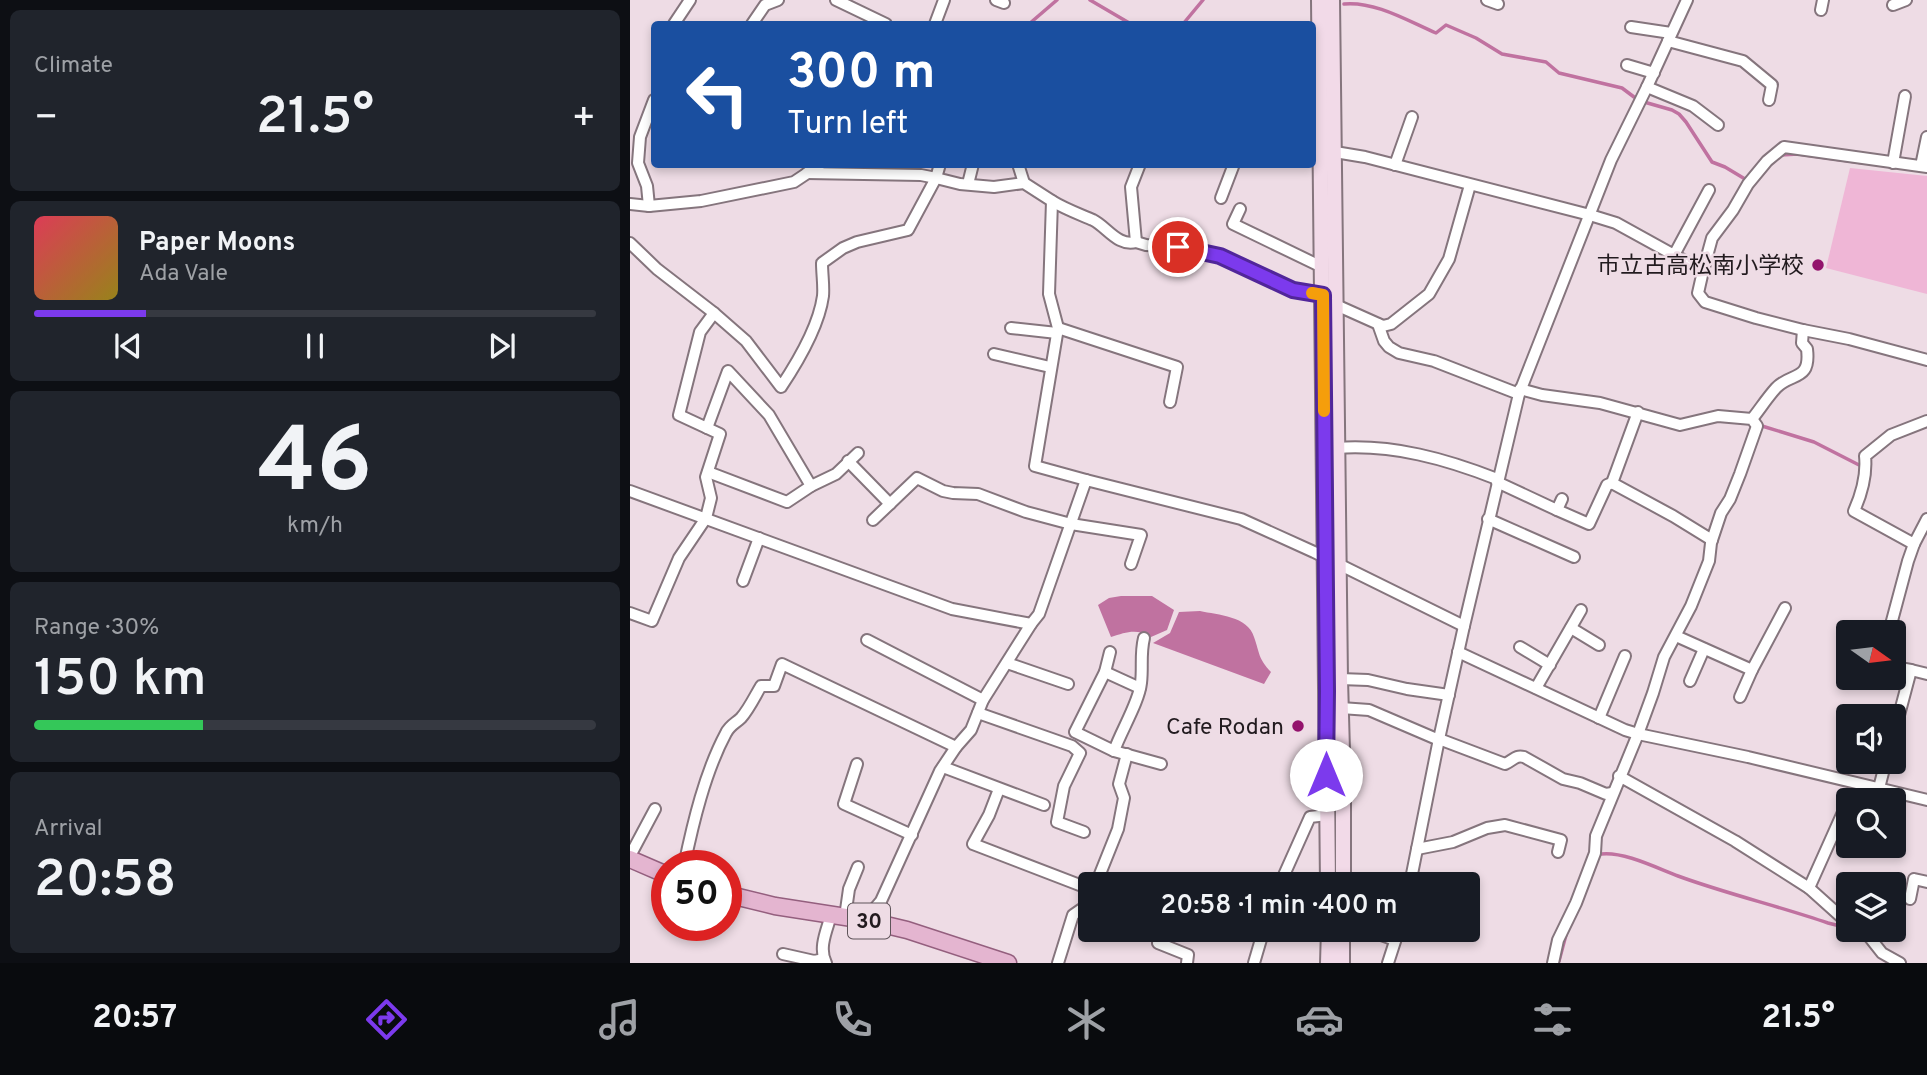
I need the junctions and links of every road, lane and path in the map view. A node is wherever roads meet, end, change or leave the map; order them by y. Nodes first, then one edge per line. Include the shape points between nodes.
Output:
1 (690, 0) edge
2 (778, 0) edge
3 (836, 0) edge
4 (944, 0) edge
5 (1319, 0) edge
6 (1332, 0) edge
7 (1687, 0) edge
8 (1906, 0) edge
9 (1893, 5) dead end
10 (676, 21) edge
11 (754, 21) edge
12 (880, 21) edge
13 (936, 21) edge
14 (1631, 27) dead end
15 (1670, 37) junction
16 (1627, 65) dead end
17 (1654, 72) junction
18 (1647, 87) junction
19 (1905, 96) dead end
20 (1769, 100) dead end
21 (651, 108) edge
22 (1412, 117) dead end
23 (1717, 125) dead end
24 (1927, 137) edge
25 (1322, 151) edge
26 (1893, 163) junction
27 (1395, 165) junction
28 (1924, 167) edge
29 (815, 168) edge
30 (939, 168) edge
31 (972, 168) edge
32 (1019, 168) edge
33 (1138, 168) edge
34 (1232, 168) edge
35 (807, 173) junction
36 (936, 178) junction
37 (1024, 183) junction
38 (968, 184) junction
39 (1470, 185) junction
40 (1709, 190) dead end
41 (1221, 198) dead end
42 (1052, 201) junction
43 (630, 204) edge
44 (649, 206) junction
45 (1240, 209) dead end
46 (1590, 215) junction
47 (1136, 242) junction
48 (630, 243) edge
49 (1674, 255) junction
50 (1322, 267) junction
51 (1703, 271) junction
52 (1323, 295) junction
53 (1335, 305) junction
54 (714, 313) junction
55 (1378, 324) junction
56 (1011, 328) dead end
57 (1057, 330) junction
58 (1803, 330) junction
59 (994, 354) dead end
60 (1927, 360) edge
61 (1050, 368) junction
62 (1519, 391) junction
63 (1170, 402) dead end
64 (1638, 412) junction
65 (1752, 419) junction
66 (1927, 421) edge
67 (708, 428) junction
68 (1337, 448) junction
69 (858, 453) dead end
70 (848, 461) junction
71 (708, 472) junction
72 (1086, 480) junction
73 (1497, 480) junction
74 (1612, 483) junction
75 (811, 486) junction
76 (630, 491) edge
77 (890, 504) junction
78 (706, 518) junction
79 (1488, 519) junction
80 (1927, 519) edge
81 (873, 520) dead end
82 (1071, 524) junction
83 (759, 538) junction
84 (1712, 540) junction
85 (1914, 544) junction
86 (1574, 557) dead end
87 (1332, 561) junction
88 (1131, 564) dead end
89 (743, 581) dead end
90 (1785, 608) dead end
91 (1581, 610) dead end
92 (630, 613) edge
93 (1892, 620) edge
94 (1031, 624) junction
95 (1464, 625) junction
96 (1571, 628) junction
97 (1676, 636) junction
98 (1144, 638) dead end
99 (867, 639) dead end
100 (1599, 645) dead end
101 (1520, 647) dead end
102 (1704, 649) junction
103 (1110, 652) dead end
104 (1458, 652) junction
105 (1625, 656) dead end
106 (1007, 663) junction
107 (1550, 665) junction
108 (1906, 669) edge
109 (1752, 670) junction
110 (1910, 670) junction
111 (1105, 672) junction
112 (1927, 674) edge
113 (1340, 679) junction
114 (1690, 681) dead end
115 (1068, 684) dead end
116 (1140, 688) junction
117 (1536, 688) junction
118 (1449, 695) junction
119 (1740, 696) dead end
120 (983, 700) junction
121 (1902, 704) edge
122 (1341, 708) junction
123 (978, 713) junction
124 (1599, 718) junction
125 (1075, 732) junction
126 (1638, 734) junction
127 (1439, 739) junction
128 (1072, 746) junction
129 (956, 747) junction
130 (1114, 751) junction
131 (1127, 754) junction
132 (857, 764) dead end
133 (1161, 764) dead end
134 (943, 767) junction
135 (1883, 774) edge
136 (1619, 776) junction
137 (1856, 783) junction
138 (1854, 788) edge
139 (1879, 788) joint
140 (999, 789) junction
141 (1612, 793) junction
142 (1906, 795) edge
143 (1927, 800) edge
144 (1044, 805) dead end
145 (654, 809) dead end
146 (1327, 815) junction
147 (1836, 827) edge
148 (1084, 832) dead end
149 (912, 835) junction
150 (1417, 849) junction
151 (687, 850) edge
152 (1558, 852) dead end
153 (630, 858) edge
154 (858, 867) dead end
155 (651, 868) edge
156 (1101, 872) edge
157 (1285, 872) edge
158 (1328, 872) edge
159 (1343, 872) edge
160 (1412, 872) edge
161 (1927, 882) edge
162 (1078, 884) edge
163 (1809, 888) junction
164 (742, 898) edge
165 (1910, 899) dead end
166 (1078, 912) edge
167 (1836, 912) edge
168 (838, 916) junction
169 (865, 920) junction
170 (1260, 942) edge
171 (1329, 942) edge
172 (1342, 942) edge
173 (1395, 942) edge
174 (1873, 942) edge
175 (1158, 943) dead end
176 (783, 954) dead end
177 (806, 961) edge
178 (825, 961) edge
179 (991, 961) edge
180 (1008, 963) edge
181 (1058, 963) edge
182 (1187, 963) edge
183 (1254, 963) edge
184 (1328, 963) edge
185 (1342, 963) edge
186 (1388, 963) edge
187 (1553, 963) edge
188 (1900, 963) edge

1 - 10 street
2 - 11 street via 765,5
3 - 12 street
4 - 13 street
5 - 25 main road
6 - 25 main road
7 - 15 street
8 - 9 street
14 - 15 street
15 - 17 street
15 - 20 street via 1744,61 1772,85
16 - 17 street
17 - 18 street
18 - 23 street via 1693,106
18 - 46 street
19 - 26 street
21 - 44 street via 640,137 638,163
22 - 27 street
24 - 28 street
25 - 27 street
25 - 50 main road
25 - 53 main road
26 - 28 street
26 - 51 street via 1784,147 1748,184 1712,238
27 - 39 street
29 - 35 street
30 - 36 street
31 - 38 street
32 - 37 street
33 - 47 street via 1131,187
34 - 41 street
35 - 36 street
35 - 44 street via 794,182 701,201
36 - 38 street
36 - 54 street via 908,230 857,242 822,263 822,304 802,356 781,387 746,341
37 - 38 street
37 - 42 street
39 - 46 street
39 - 55 street via 1449,259 1429,294 1391,324
40 - 49 street
42 - 47 street via 1095,221 1117,238
42 - 57 street via 1049,293
43 - 44 street
45 - 50 street via 1233,224
46 - 49 street via 1616,223
46 - 62 street
47 - 52 street via 1220,256 1293,290
48 - 54 street
49 - 51 street
50 - 52 main road
51 - 58 street via 1698,293 1705,302
52 - 87 main road
53 - 55 street
53 - 68 main road
54 - 67 street via 700,332 679,415
55 - 62 street via 1384,341 1399,353
56 - 57 street
57 - 61 street
57 - 63 street via 1177,367
58 - 60 street
58 - 65 street via 1806,366 1799,376 1778,385
59 - 61 street
61 - 72 street via 1035,466
62 - 64 street
62 - 73 street
64 - 65 street via 1680,425 1718,416
64 - 74 street
65 - 84 street via 1757,426
66 - 85 street via 1891,435 1865,456 1867,469 1854,511
67 - 71 street via 720,434
67 - 75 street via 728,371 769,415
68 - 73 street via 1363,446 1412,453
68 - 87 main road
69 - 70 street
70 - 75 street via 836,474
70 - 77 street
71 - 75 street via 787,502
71 - 78 street via 711,498
72 - 82 street
72 - 87 street via 1241,519
73 - 74 street via 1560,504 1589,524
73 - 79 street
74 - 84 street
76 - 78 street
77 - 81 street
77 - 82 street via 917,478 943,491 978,494
78 - 83 street
78 - 92 street via 679,558 652,621
79 - 86 street
79 - 95 street
80 - 85 street
82 - 88 street via 1140,535
82 - 94 street via 1039,614
83 - 89 street
83 - 94 street via 952,609
84 - 97 street via 1709,561
85 - 93 street
87 - 95 street
87 - 113 main road
87 - 146 main road
90 - 109 street
91 - 96 street
94 - 106 street
95 - 104 street
96 - 100 street
96 - 107 street
97 - 102 street
97 - 126 street via 1664,657
98 - 116 street
99 - 120 street
101 - 107 street
102 - 109 street
102 - 114 street
103 - 111 street
104 - 117 street
104 - 118 street
105 - 124 street via 1624,671
106 - 115 street
106 - 120 street
107 - 117 street
108 - 110 street
109 - 119 street
110 - 112 street
110 - 121 street
111 - 116 street
111 - 125 street
113 - 118 street
113 - 122 main road
116 - 130 street
117 - 124 street
118 - 127 street
120 - 123 street
122 - 127 street via 1374,711
122 - 159 main road
123 - 128 street
123 - 129 street
124 - 126 street
125 - 128 street
125 - 130 street
126 - 136 street
126 - 137 street
127 - 141 street via 1506,764 1518,755 1563,779
127 - 150 street
128 - 148 street via 1080,753 1064,786 1057,822
129 - 134 street
129 - 151 street via 782,664 774,686 761,686 741,718 727,730
130 - 131 street
131 - 133 street
131 - 156 street via 1119,784 1124,798 1118,829
132 - 149 street via 844,804
134 - 140 street
134 - 149 street
135 - 139 street
136 - 141 street
136 - 163 street
137 - 138 street
137 - 139 street
140 - 144 street
140 - 162 street via 973,844
141 - 187 street via 1596,836 1595,853 1558,940
142 - 143 street
145 - 153 street
146 - 157 street via 1310,817
146 - 158 main road
147 - 163 street
149 - 169 street via 881,901
150 - 152 street via 1505,825 1561,840
150 - 160 street
153 - 155 main road
154 - 168 street
161 - 165 street via 1914,879
163 - 167 street
164 - 168 main road, 30
166 - 181 street
168 - 169 main road, 30
168 - 178 street via 824,938
169 - 179 main road, 30
170 - 183 street
171 - 184 main road
172 - 185 main road
173 - 186 street
174 - 188 street
175 - 182 street via 1188,955
176 - 177 street
177 - 178 street
179 - 180 main road, 30

